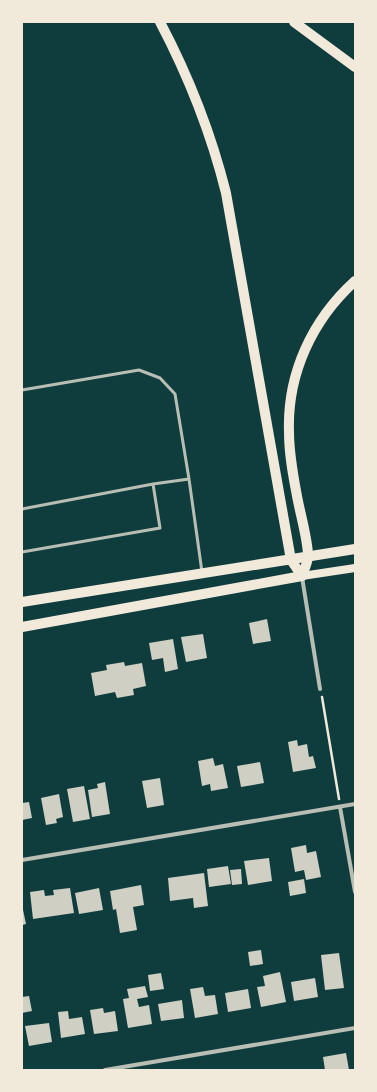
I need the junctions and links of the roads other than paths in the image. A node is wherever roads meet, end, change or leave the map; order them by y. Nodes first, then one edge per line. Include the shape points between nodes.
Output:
1 (160, 22) edge
2 (294, 22) edge
3 (355, 67) edge
4 (355, 280) edge
5 (22, 390) edge
6 (189, 479) junction
7 (153, 484) junction
8 (22, 509) edge
9 (355, 548) edge
10 (22, 552) edge
11 (308, 557) junction
12 (291, 560) junction
13 (355, 568) edge
14 (202, 574) junction
15 (302, 576) junction
16 (22, 602) edge
17 (22, 627) edge
18 (320, 689) road end
19 (355, 804) edge
20 (340, 807) junction
21 (22, 860) edge
22 (355, 892) edge
23 (355, 1028) edge
24 (105, 1070) edge

1 - 12 main road via 201,110 212,139 226,194
2 - 3 main road
4 - 11 main road via 328,309 312,333 291,399 290,449
5 - 6 lane via 139,370 160,378 175,394
6 - 7 lane
6 - 14 lane
7 - 8 lane
7 - 10 lane via 160,528
9 - 11 main road
11 - 12 main road
11 - 15 main road
12 - 14 main road
12 - 15 main road
13 - 15 main road
14 - 16 main road
15 - 17 main road
15 - 18 street
19 - 20 street
20 - 21 street
20 - 22 street
23 - 24 street

